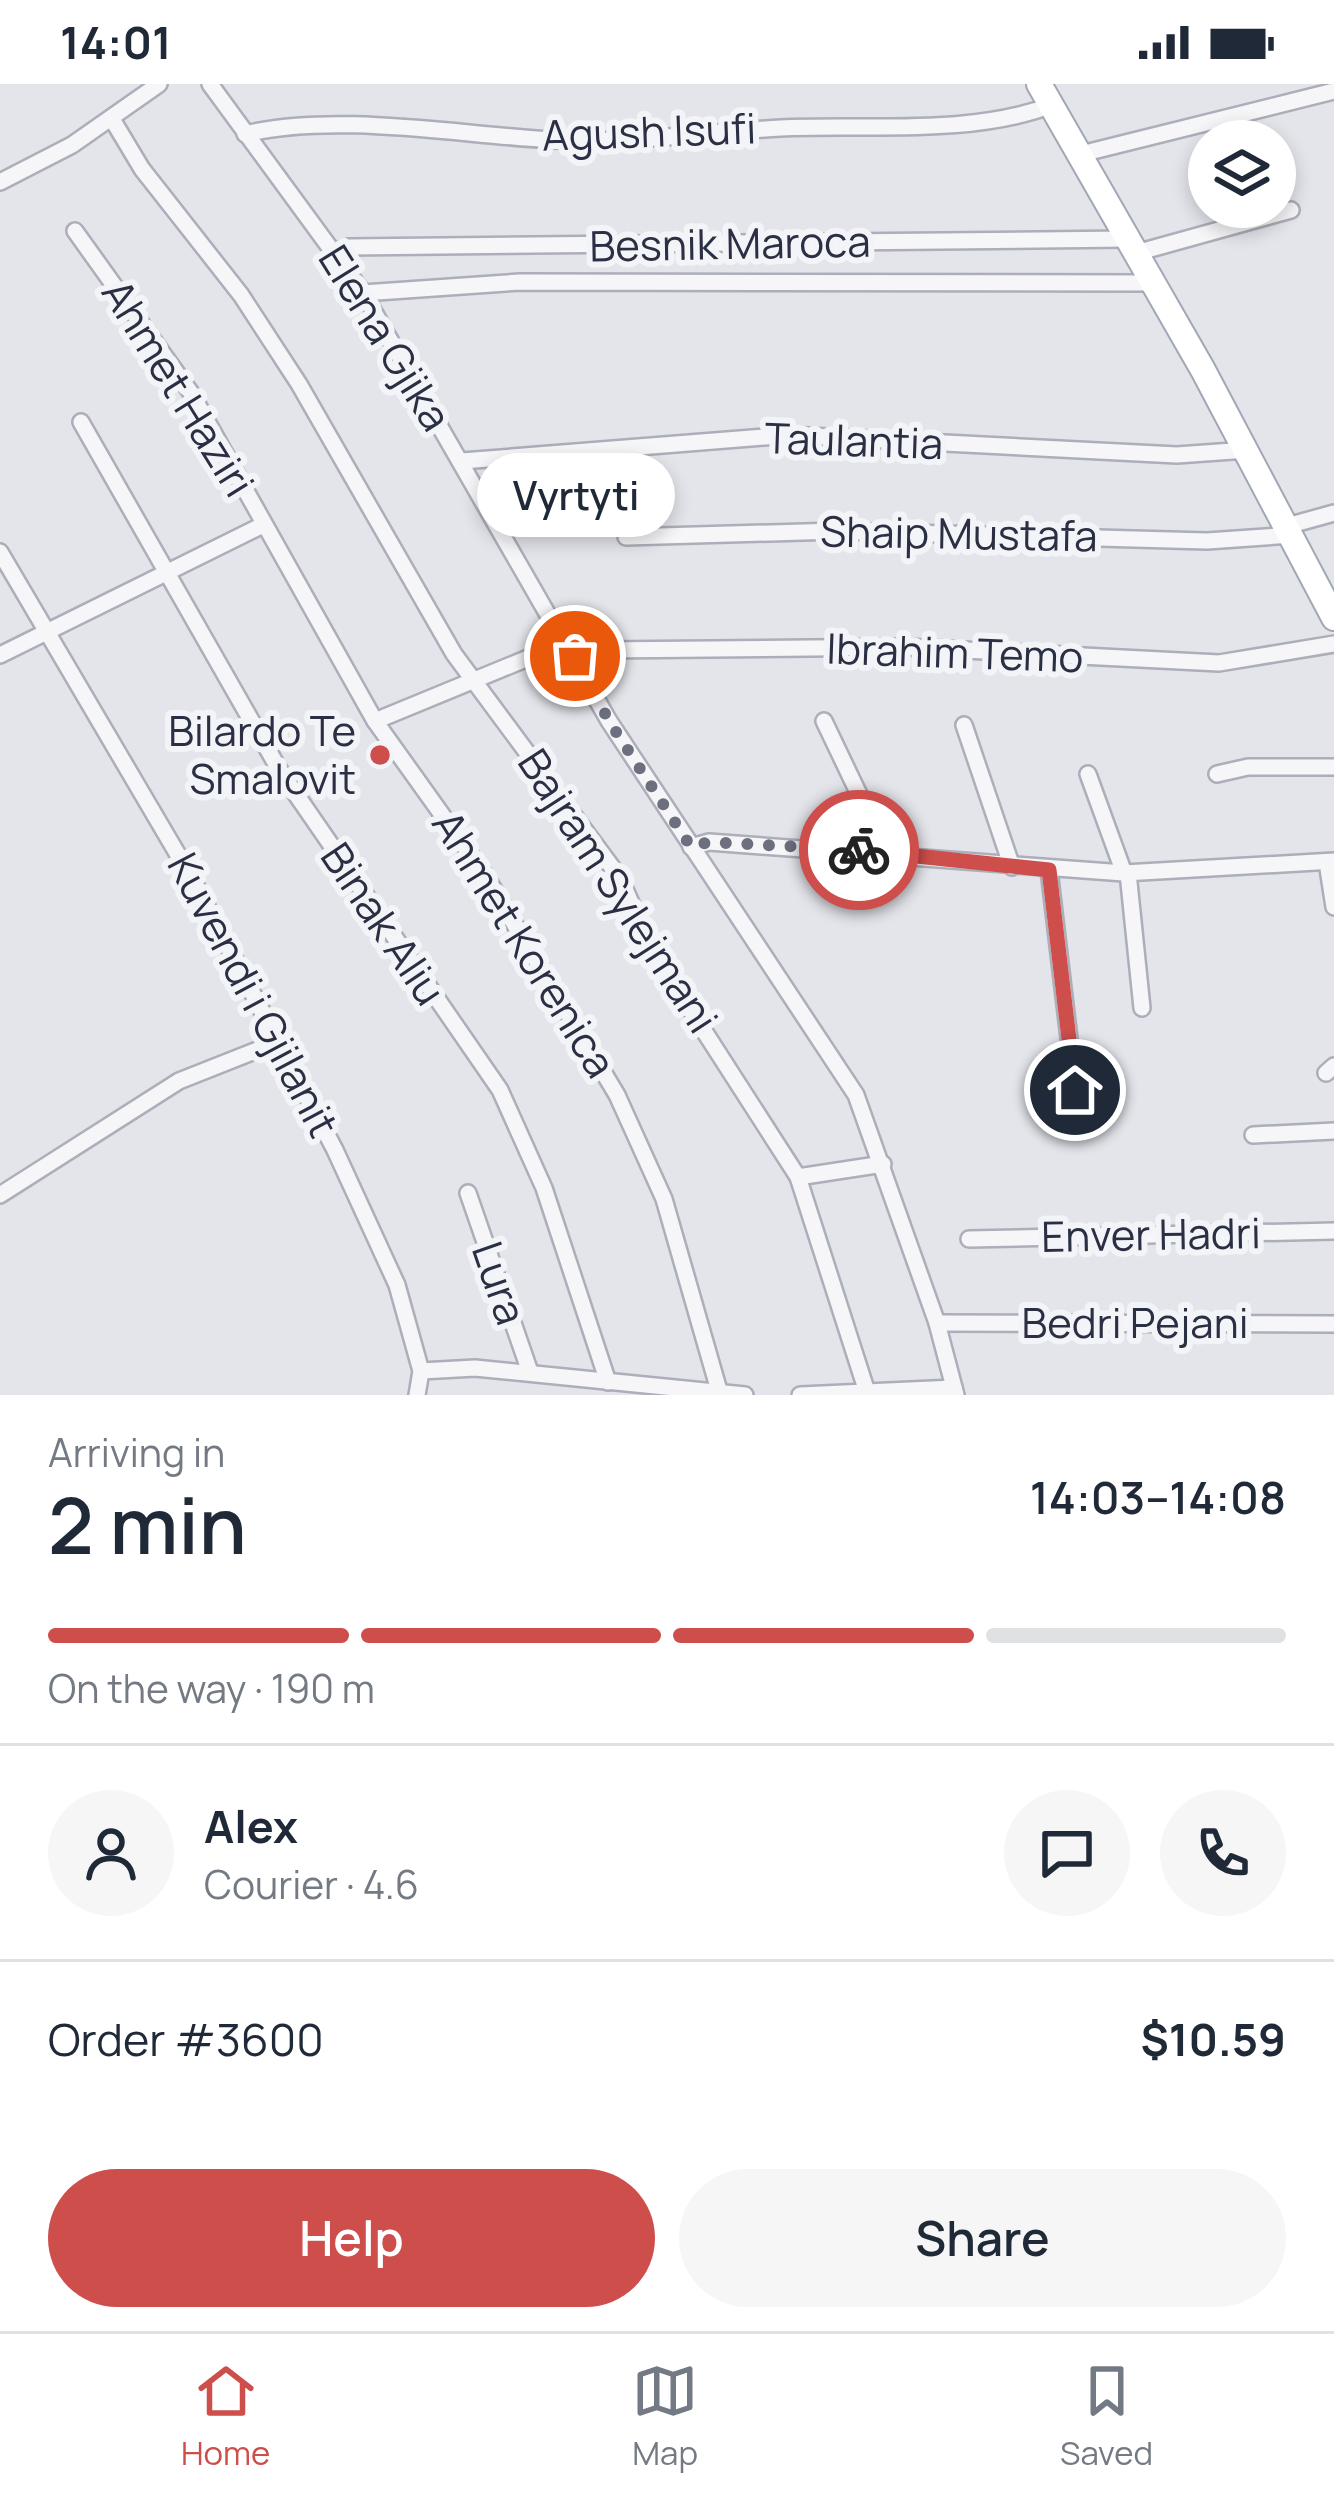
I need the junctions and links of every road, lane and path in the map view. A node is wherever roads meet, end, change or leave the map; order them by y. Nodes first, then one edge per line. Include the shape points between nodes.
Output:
1 (159, 84) edge
2 (210, 84) edge
3 (1334, 91) edge
4 (1046, 95) edge
5 (112, 119) junction
6 (245, 134) junction
7 (1081, 154) junction
8 (0, 182) edge
9 (1214, 228) edge
10 (75, 231) dead end
11 (1132, 246) junction
12 (332, 253) junction
13 (1153, 283) junction
14 (364, 293) junction
15 (81, 422) dead end
16 (1247, 450) junction
17 (462, 461) junction
18 (1334, 513) edge
19 (263, 525) junction
20 (1289, 531) junction
21 (626, 537) dead end
22 (0, 552) edge
23 (166, 572) junction
24 (1334, 618) edge
25 (45, 633) junction
26 (1334, 644) edge
27 (571, 649) junction
28 (0, 656) edge
29 (474, 680) junction
30 (824, 721) dead end
31 (375, 722) junction
32 (964, 725) dead end
33 (1334, 767) edge
34 (1088, 774) dead end
35 (1217, 774) dead end
36 (691, 847) junction
37 (886, 851) junction
38 (1330, 862) edge
39 (1012, 867) junction
40 (1049, 870) junction
41 (1126, 873) junction
42 (1334, 907) edge
43 (1142, 1008) dead end
44 (275, 1043) junction
45 (1075, 1090) dead end
46 (1334, 1131) edge
47 (1253, 1135) dead end
48 (883, 1164) junction
49 (798, 1177) junction
50 (468, 1193) dead end
51 (0, 1196) edge
52 (1334, 1232) edge
53 (969, 1239) dead end
54 (937, 1323) junction
55 (1334, 1324) edge
56 (421, 1371) junction
57 (530, 1372) junction
58 (608, 1382) junction
59 (652, 1390) edge
60 (867, 1392) edge
61 (955, 1392) edge
62 (720, 1394) edge
63 (417, 1395) edge
64 (745, 1395) edge
65 (800, 1395) edge
66 (832, 1395) edge

1 - 5 street
2 - 6 street, Elena Gjika
3 - 7 street
4 - 6 street, Agush Isufi via 1024,116 652,137 554,140 358,126
4 - 7 main road
5 - 8 street
5 - 29 street, Bajram Sylejmani via 265,331
6 - 12 street, Elena Gjika
7 - 11 main road
9 - 11 street, Besnik Maroca
10 - 19 street, Ahmet Haziri via 172,364
11 - 12 street, Besnik Maroca
11 - 13 main road
12 - 14 street, Elena Gjika
13 - 14 street via 520,282
13 - 16 main road
14 - 17 street, Elena Gjika
15 - 23 street, Binak Aliu
16 - 17 street, Taulantia via 1177,454 790,435
16 - 20 main road
17 - 27 street, Elena Gjika
18 - 20 street, Shaip Mustafa
19 - 23 street, Ahmet Haziri
19 - 31 street, Ahmet Korenica
20 - 21 street, Shaip Mustafa via 1207,541 837,531
20 - 24 main road
22 - 25 street, Kuvendi i Gjilanit
23 - 25 street, Ahmet Haziri
23 - 58 street, Binak Aliu via 280,771 500,1090 544,1187
25 - 28 street, Ahmet Haziri
25 - 44 street, Kuvendi i Gjilanit via 203,898
26 - 27 street, Ibrahim Temo via 1219,663 906,646
27 - 29 street, Ibrahim Temo
27 - 36 street, Elena Gjika
29 - 31 street, Ibrahim Temo
29 - 49 street, Bajram Sylejmani via 620,878 652,950
30 - 37 street
31 - 62 street, Ahmet Korenica via 485,875 616,1094 664,1199
32 - 39 street
33 - 35 street via 1248,766
34 - 41 street
36 - 37 street
36 - 48 street, Elena Gjika via 856,1095
37 - 39 street
38 - 41 street
38 - 42 street
39 - 40 street
40 - 41 street
40 - 45 street
41 - 43 street
44 - 51 street via 179,1081
44 - 56 street, Kuvendi i Gjilanit via 374,1232
46 - 47 street
48 - 49 street
48 - 54 street, Elena Gjika
49 - 60 street, Bajram Sylejmani
50 - 57 street, Lura
52 - 53 street, Enver Hadri
54 - 55 street, Bedri Pejani
54 - 61 street, Elena Gjika
56 - 57 street, Lura
56 - 63 street, Kuvendi i Gjilanit
57 - 58 street, Lura
58 - 59 street, Lura
59 - 62 street, Lura
60 - 61 street
60 - 66 street
62 - 64 street, Lura
65 - 66 street

